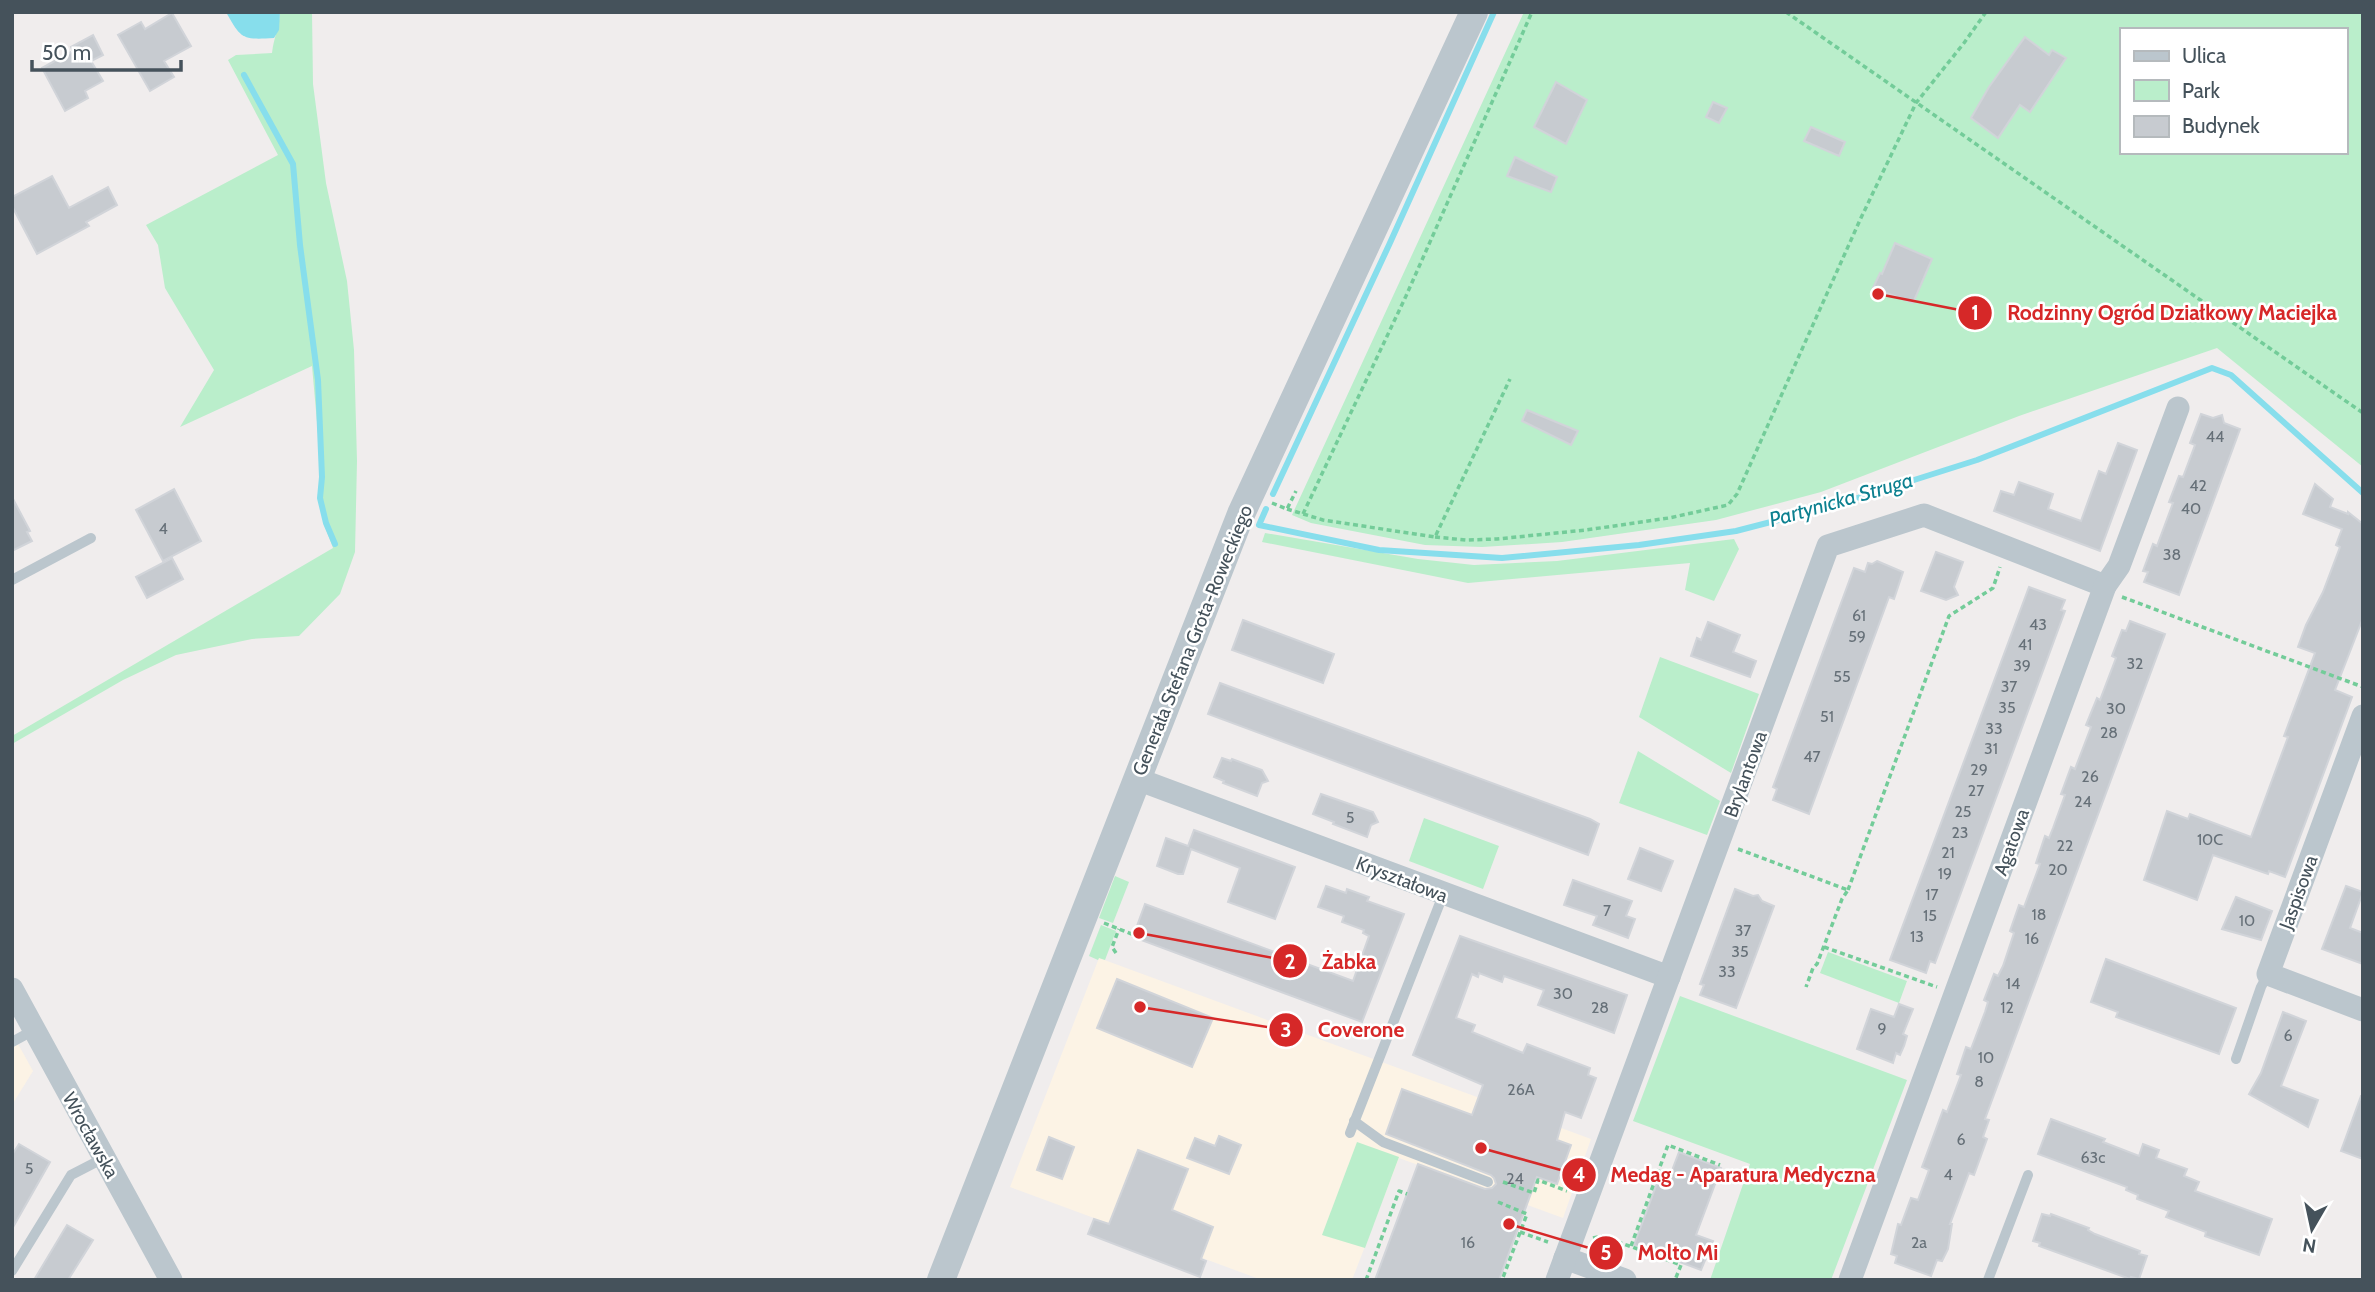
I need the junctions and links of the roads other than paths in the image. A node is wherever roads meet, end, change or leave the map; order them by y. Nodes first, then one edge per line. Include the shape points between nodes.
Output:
1 (1474, 12) edge
2 (2178, 408) dead end
3 (91, 538) dead end
4 (12, 580) edge
5 (2110, 590) junction
6 (2363, 716) edge
7 (1137, 779) junction
8 (1443, 895) junction
9 (2268, 974) junction
10 (1668, 977) junction
11 (12, 989) edge
12 (2363, 1010) edge
13 (34, 1030) junction
14 (12, 1042) edge
15 (2236, 1059) dead end
16 (1354, 1122) junction
17 (1350, 1133) dead end
18 (104, 1158) junction
19 (2028, 1175) dead end
20 (1488, 1182) road end
21 (1560, 1261) edge
22 (12, 1271) edge
23 (171, 1280) edge
24 (941, 1280) edge
25 (1625, 1280) edge
26 (1850, 1280) edge
27 (1988, 1280) edge

1 - 7 street, Generała Stefana Grota-Roweckiego via 1250,494
2 - 5 street, Agatowa
3 - 4 lane
5 - 10 street, Brylantowa via 1924,515 1828,546
5 - 26 street, Agatowa
6 - 9 street, Jaspisowa
7 - 8 street, Kryształowa
7 - 24 street, Generała Stefana Grota-Roweckiego
8 - 10 street, Kryształowa
8 - 16 lane
9 - 12 street
9 - 15 lane
10 - 21 street, Brylantowa
11 - 13 street, Wrocławska
13 - 14 lane
13 - 18 street, Wrocławska
16 - 17 lane
16 - 20 lane via 1383,1142
18 - 22 lane via 71,1175
18 - 23 street, Wrocławska
19 - 27 lane
21 - 25 street

